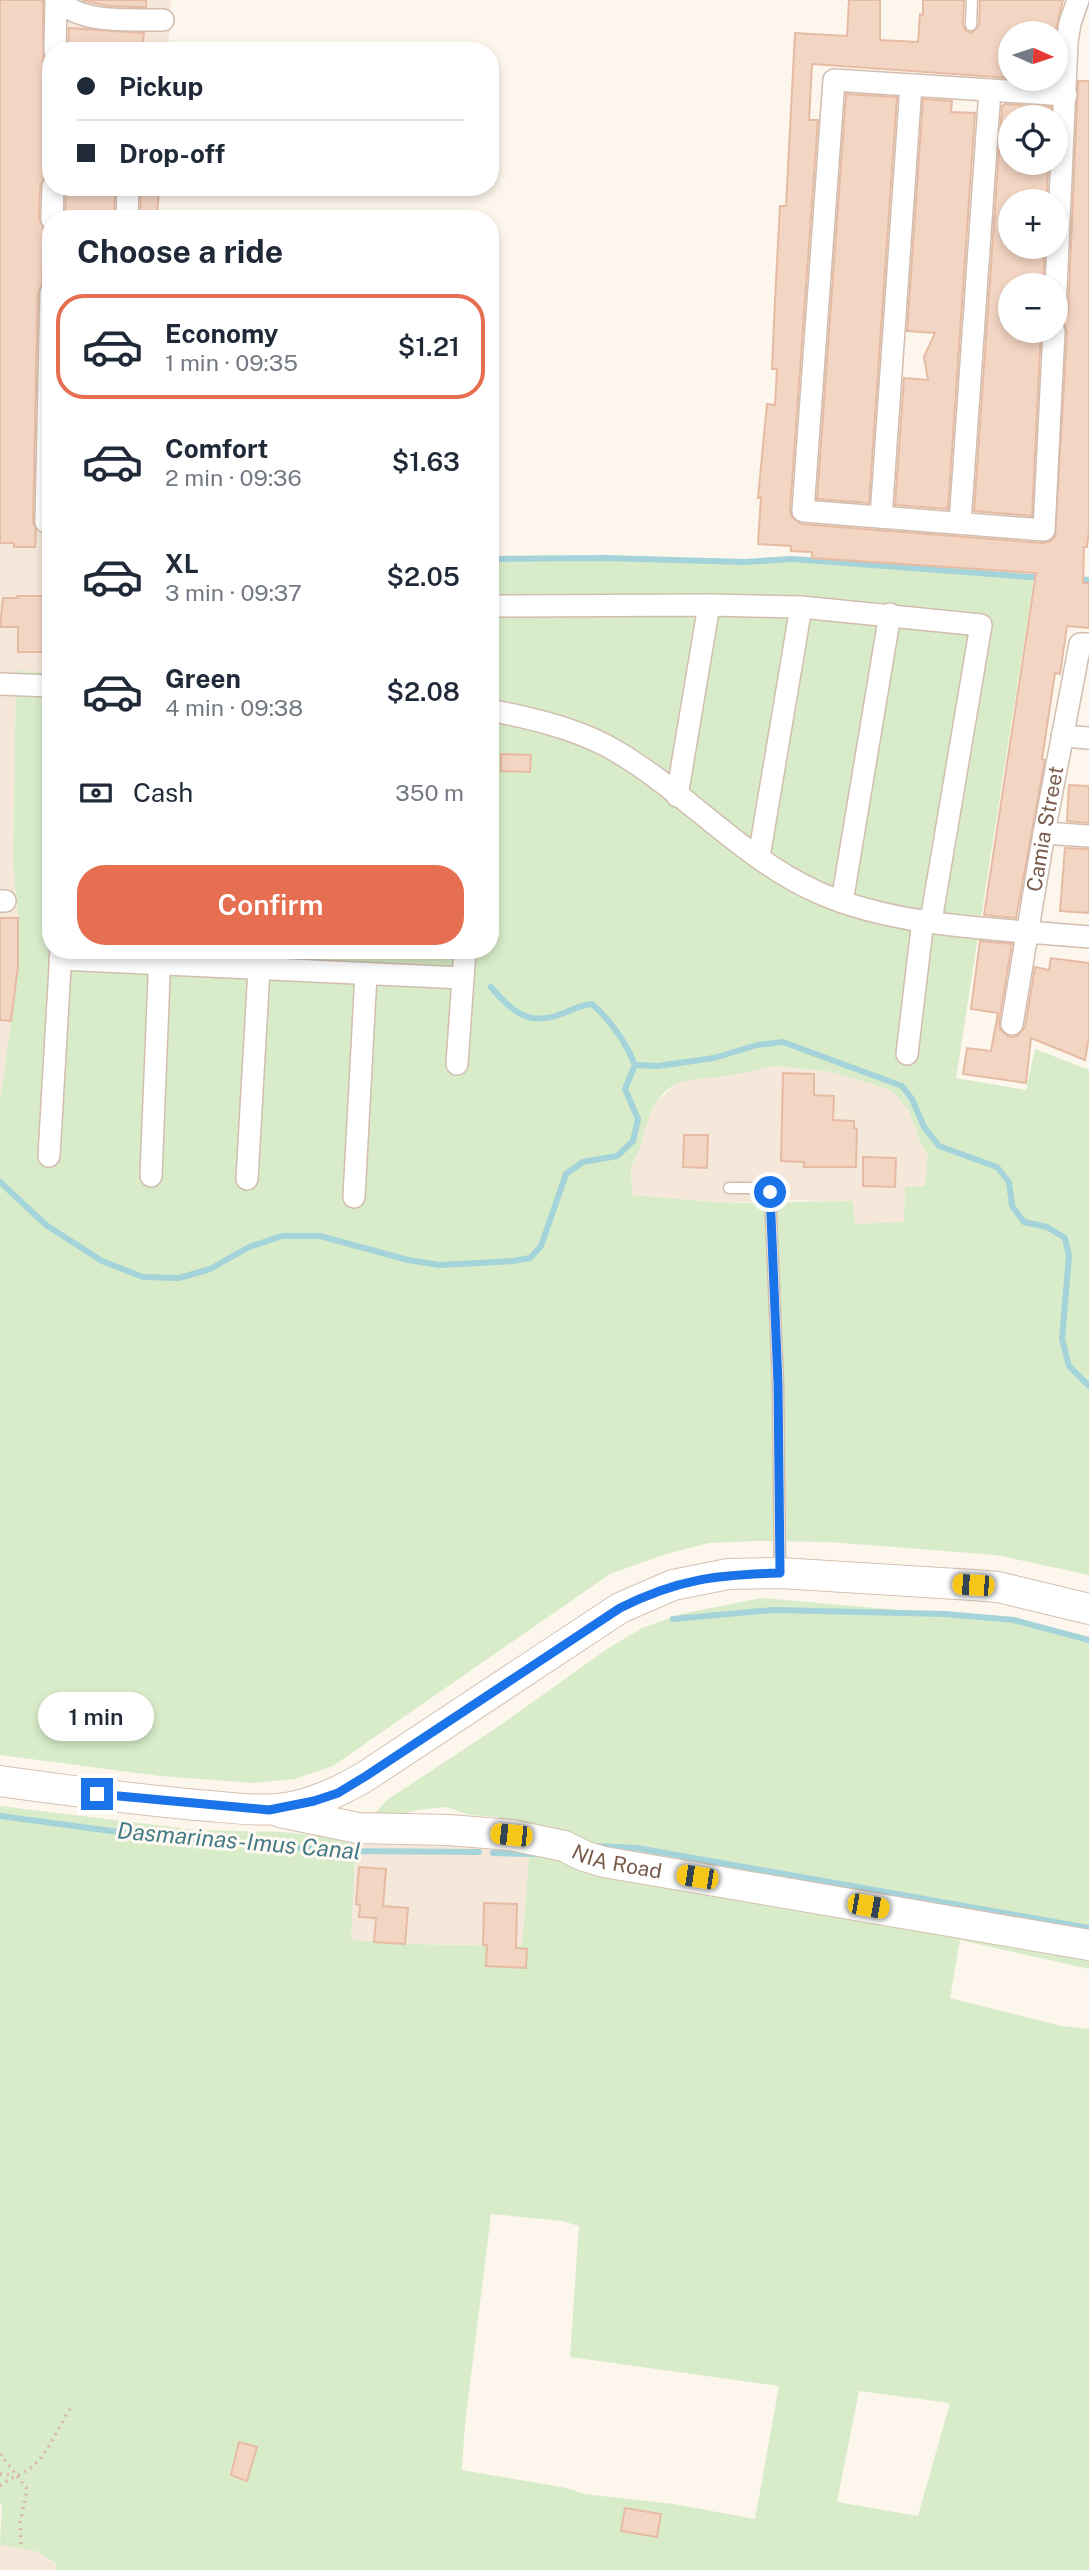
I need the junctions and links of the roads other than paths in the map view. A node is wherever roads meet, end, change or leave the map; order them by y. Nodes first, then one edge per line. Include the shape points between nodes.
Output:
1 (56, 0) edge
2 (972, 0) edge
3 (1078, 0) edge
4 (163, 20) dead end
5 (971, 25) dead end
6 (55, 42) edge
7 (911, 85) junction
8 (990, 90) junction
9 (1066, 94) junction
10 (1057, 273) edge
11 (1053, 343) edge
12 (881, 517) junction
13 (960, 523) junction
14 (709, 605) junction
15 (499, 606) edge
16 (801, 607) junction
17 (890, 614) junction
18 (1089, 644) edge
19 (0, 684) edge
20 (42, 686) edge
21 (499, 712) edge
22 (1062, 736) junction
23 (1089, 738) edge
24 (677, 796) junction
25 (1044, 832) junction
26 (1089, 836) edge
27 (759, 857) junction
28 (842, 902) junction
29 (927, 921) junction
30 (1027, 932) junction
31 (1089, 937) edge
32 (60, 959) edge
33 (160, 959) edge
34 (176, 959) edge
35 (464, 959) edge
36 (259, 969) junction
37 (366, 974) junction
38 (463, 978) junction
39 (1012, 1024) dead end
40 (907, 1054) dead end
41 (457, 1064) dead end
42 (49, 1156) dead end
43 (151, 1176) dead end
44 (247, 1179) dead end
45 (729, 1188) dead end
46 (354, 1198) dead end
47 (780, 1573) junction
48 (1089, 1609) edge
49 (0, 1782) edge
50 (269, 1810) junction
51 (1089, 1945) edge

1 - 4 street via 90,17
1 - 6 street
2 - 5 lane
3 - 9 street via 1067,42
7 - 8 street
7 - 12 street
7 - 12 street via 834,80 803,511
8 - 9 street
8 - 13 street
9 - 10 street
11 - 13 street via 1044,530
12 - 13 street
14 - 15 street
14 - 16 street
14 - 24 street
16 - 17 street
16 - 27 street
17 - 28 street
17 - 29 street via 981,625
18 - 22 street, Camia Street via 1080,643
19 - 20 street
21 - 24 street via 606,746
22 - 23 street
22 - 25 street, Camia Street
24 - 27 street
25 - 26 street
25 - 30 street, Camia Street
27 - 28 street via 784,875
28 - 29 street
29 - 30 street
29 - 40 street
30 - 31 street
30 - 39 street, Camia Street
32 - 42 street
33 - 43 street
34 - 36 street
35 - 38 street
36 - 37 street
36 - 44 street
37 - 38 street
37 - 46 street
38 - 41 street
45 - 47 lane via 770,1192
47 - 48 main road via 998,1587
47 - 50 main road via 699,1578 647,1594 357,1782 314,1801
49 - 50 main road
50 - 51 main road, NIA Road via 359,1828 485,1832 542,1840 604,1862

